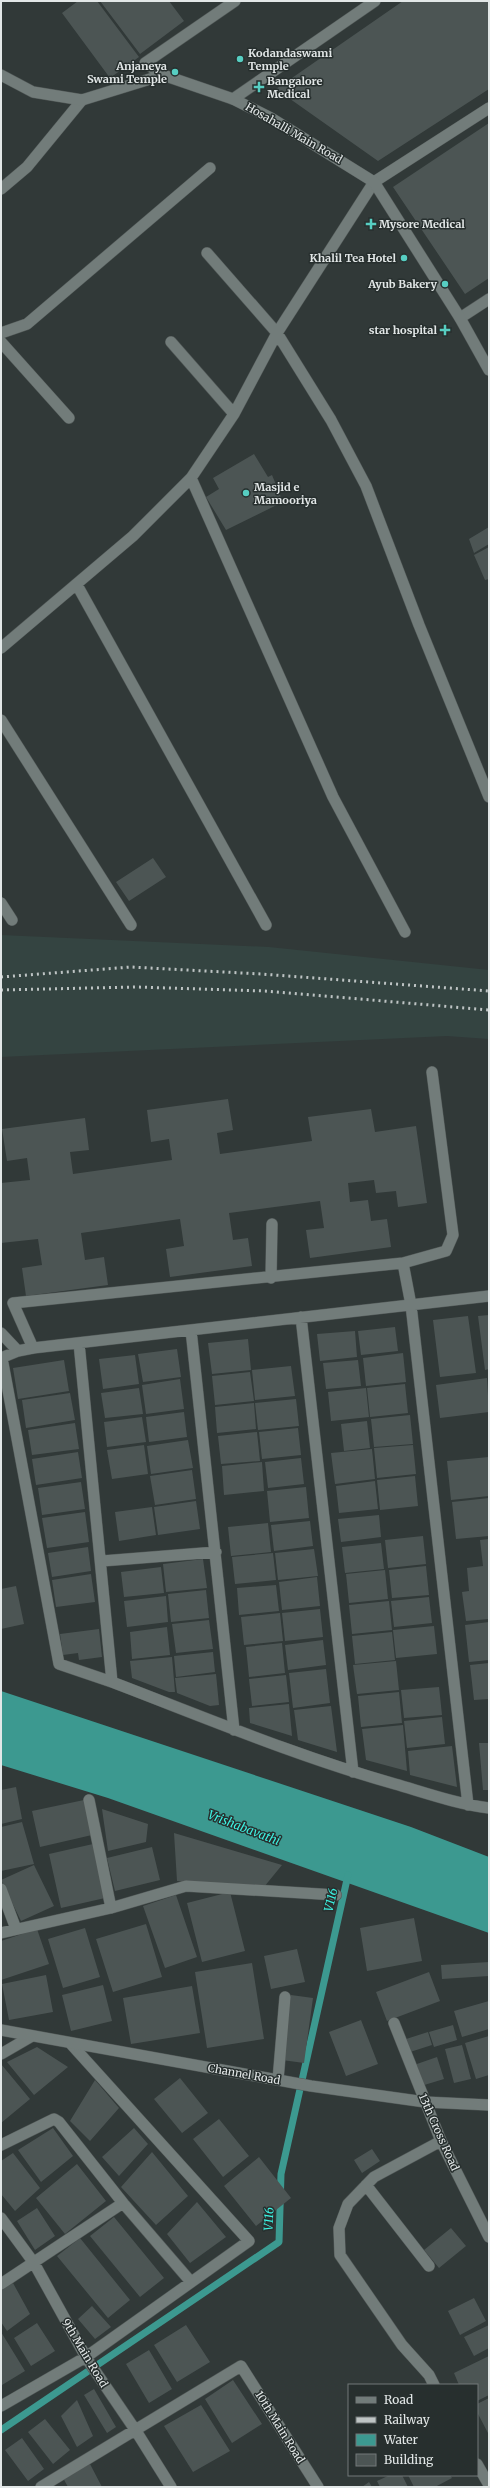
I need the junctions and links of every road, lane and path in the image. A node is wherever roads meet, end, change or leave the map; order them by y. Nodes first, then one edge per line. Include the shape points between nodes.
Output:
1 (236, 1) edge
2 (375, 1) edge
3 (1, 75) edge
4 (164, 75) junction
5 (233, 98) junction
6 (82, 100) junction
7 (489, 108) edge
8 (210, 168) dead end
9 (374, 182) junction
10 (1, 189) edge
11 (207, 253) dead end
12 (489, 299) edge
13 (460, 318) junction
14 (1, 333) edge
15 (277, 333) junction
16 (1, 342) edge
17 (171, 342) dead end
18 (489, 370) edge
19 (234, 414) junction
20 (69, 418) dead end
21 (191, 478) junction
22 (77, 585) junction
23 (1, 648) edge
24 (1, 720) edge
25 (489, 797) edge
26 (1, 903) edge
27 (12, 920) dead end
28 (131, 925) dead end
29 (266, 925) dead end
30 (405, 932) dead end
31 (432, 1072) dead end
32 (272, 1224) dead end
33 (403, 1263) junction
34 (271, 1278) junction
35 (489, 1296) edge
36 (411, 1305) junction
37 (301, 1317) junction
38 (191, 1330) junction
39 (1, 1333) edge
40 (79, 1342) junction
41 (33, 1348) junction
42 (18, 1351) junction
43 (2, 1358) edge
44 (216, 1552) junction
45 (102, 1561) junction
46 (112, 1682) junction
47 (234, 1730) junction
48 (353, 1772) junction
49 (89, 1800) dead end
50 (468, 1805) junction
51 (489, 1808) edge
52 (1, 1889) edge
53 (336, 1895) dead end
54 (111, 1908) junction
55 (16, 1929) junction
56 (1, 1933) edge
57 (285, 1997) dead end
58 (394, 2023) dead end
59 (1, 2030) edge
60 (32, 2036) junction
61 (71, 2044) junction
62 (1, 2054) edge
63 (278, 2080) junction
64 (426, 2102) junction
65 (489, 2105) edge
66 (441, 2141) junction
67 (1, 2145) edge
68 (366, 2185) junction
69 (123, 2203) junction
70 (1, 2218) edge
71 (489, 2237) edge
72 (34, 2263) junction
73 (429, 2266) dead end
74 (191, 2282) junction
75 (1, 2284) edge
76 (87, 2358) junction
77 (434, 2384) edge
78 (1, 2406) edge
79 (136, 2430) junction
80 (478, 2466) edge
81 (489, 2485) edge
82 (41, 2487) edge
83 (170, 2487) edge
84 (318, 2487) edge

1 - 4 street, Hosahalli Main Road via 145,63
2 - 5 street
3 - 6 street via 33,92
4 - 5 street, Hosahalli Main Road
4 - 6 street
5 - 9 street, Hosahalli Main Road via 271,118
6 - 10 street via 27,167
7 - 9 street
8 - 14 street via 27,324
9 - 13 street, Hosahalli Main Road
9 - 15 street
11 - 15 street
12 - 13 street
13 - 18 street, Hosahalli Main Road
15 - 19 street
15 - 25 street via 331,420 366,486
16 - 20 street
17 - 19 street
19 - 21 street
21 - 22 street via 133,536
21 - 30 street via 333,797
22 - 23 street
22 - 29 street
24 - 28 street
26 - 27 street
31 - 33 street via 453,1235 446,1250
32 - 34 street
33 - 34 street
33 - 36 street
34 - 41 street via 13,1303
35 - 36 street
36 - 37 street
36 - 50 street
37 - 38 street
37 - 48 street
38 - 40 street
38 - 44 street
39 - 42 street
40 - 41 street
40 - 45 street
41 - 42 street
42 - 43 street
43 - 46 street via 60,1664
44 - 45 street
44 - 47 street
45 - 46 street
46 - 47 street
47 - 48 street
48 - 50 street
49 - 54 street
50 - 51 street
52 - 55 street
53 - 54 street via 186,1886
54 - 55 street
55 - 56 street
57 - 63 street
58 - 64 street, 13th Cross Road
59 - 60 street, Channel Road
60 - 61 street, Channel Road
60 - 62 street
61 - 63 street, Channel Road
61 - 74 street via 249,2241
63 - 64 street, Channel Road
64 - 65 street, Channel Road
64 - 66 street, 13th Cross Road
66 - 68 street via 374,2176
66 - 71 street, 13th Cross Road
67 - 69 street via 54,2119
68 - 73 street
68 - 77 street via 348,2204 343,2214 339,2228 340,2255 402,2345 429,2375
69 - 72 street
69 - 74 street
70 - 72 street, 9th Main Road
72 - 75 street
72 - 76 street, 9th Main Road
74 - 76 street
76 - 78 street
76 - 79 street, 9th Main Road
79 - 82 street
79 - 83 street, 9th Main Road
79 - 84 street, 10th Main Road via 242,2366
80 - 81 street

